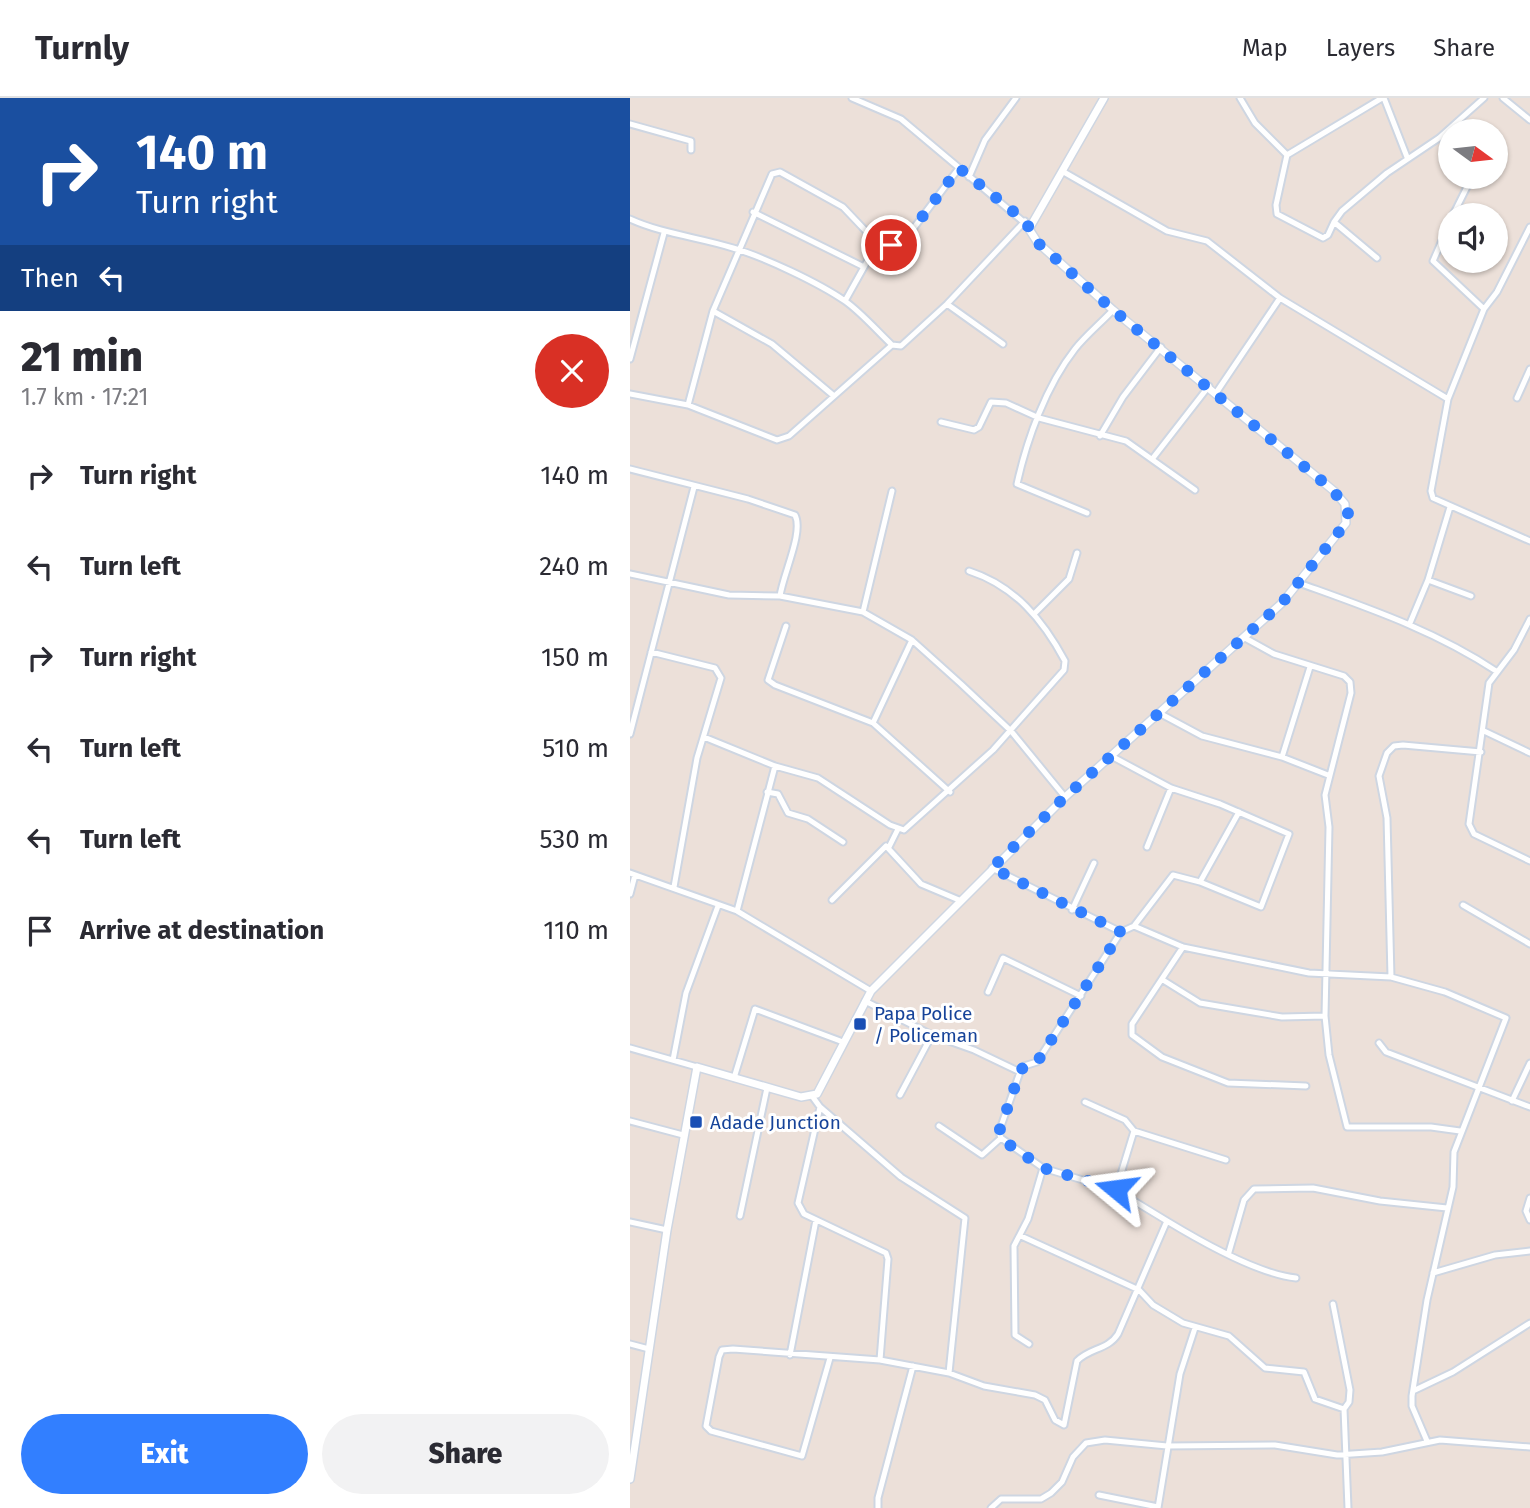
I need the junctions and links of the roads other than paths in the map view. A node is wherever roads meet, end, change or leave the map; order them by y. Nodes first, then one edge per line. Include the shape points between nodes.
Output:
1 (852, 98) edge
2 (1016, 98) edge
3 (1104, 98) edge
4 (1240, 98) edge
5 (1383, 98) edge
6 (1484, 98) edge
7 (1503, 98) edge
8 (1530, 120) edge
9 (630, 124) edge
10 (691, 150) dead end
11 (1287, 155) junction
12 (1407, 157) junction
13 (959, 168) junction
14 (1062, 171) junction
15 (969, 177) junction
16 (753, 212) junction
17 (630, 219) edge
18 (1335, 222) junction
19 (1027, 225) junction
20 (1530, 227) edge
21 (664, 233) junction
22 (881, 247) junction
23 (738, 249) junction
24 (1438, 249) edge
25 (1377, 258) dead end
26 (862, 266) junction
27 (1438, 266) edge
28 (1446, 273) edge
29 (1280, 298) junction
30 (845, 301) junction
31 (947, 304) junction
32 (1484, 309) junction
33 (1113, 310) junction
34 (713, 311) junction
35 (1003, 344) dead end
36 (892, 345) junction
37 (1161, 347) junction
38 (630, 359) edge
39 (1530, 369) edge
40 (1209, 386) junction
41 (1216, 393) junction
42 (630, 394) edge
43 (834, 396) junction
44 (1517, 398) dead end
45 (1448, 399) junction
46 (688, 405) junction
47 (1039, 418) junction
48 (941, 422) dead end
49 (1100, 436) junction
50 (1153, 458) junction
51 (630, 469) edge
52 (694, 487) junction
53 (1195, 490) dead end
54 (892, 491) dead end
55 (1450, 507) junction
56 (1087, 513) dead end
57 (1530, 541) edge
58 (1077, 554) dead end
59 (969, 572) dead end
60 (630, 574) edge
61 (1428, 580) junction
62 (1299, 583) junction
63 (671, 584) junction
64 (780, 596) junction
65 (1471, 596) dead end
66 (863, 612) junction
67 (1035, 612) junction
68 (1530, 619) edge
69 (1410, 623) junction
70 (786, 625) dead end
71 (1527, 634) edge
72 (1245, 638) junction
73 (912, 640) junction
74 (651, 652) junction
75 (1310, 667) junction
76 (1496, 671) junction
77 (1161, 714) junction
78 (873, 723) junction
79 (1011, 731) junction
80 (1484, 731) junction
81 (630, 734) edge
82 (704, 737) junction
83 (1481, 752) junction
84 (1530, 753) edge
85 (1114, 757) junction
86 (1282, 757) junction
87 (775, 766) junction
88 (1328, 775) junction
89 (1171, 788) junction
90 (766, 792) junction
91 (950, 792) junction
92 (1065, 797) junction
93 (1239, 812) junction
94 (898, 830) junction
95 (843, 842) dead end
96 (889, 846) junction
97 (1147, 847) dead end
98 (1530, 861) edge
99 (1094, 863) dead end
100 (992, 868) junction
101 (633, 874) edge
102 (1200, 882) junction
103 (674, 887) junction
104 (630, 894) edge
105 (832, 900) dead end
106 (959, 900) junction
107 (1463, 905) dead end
108 (718, 906) junction
109 (1072, 910) junction
110 (737, 911) junction
111 (1134, 926) junction
112 (1121, 932) junction
113 (1530, 944) edge
114 (1183, 947) junction
115 (1326, 974) junction
116 (1391, 977) junction
117 (1163, 980) junction
118 (871, 991) junction
119 (988, 992) dead end
120 (1081, 996) junction
121 (865, 1001) junction
122 (1325, 1016) junction
123 (932, 1035) junction
124 (844, 1042) junction
125 (1379, 1043) dead end
126 (630, 1048) edge
127 (673, 1060) junction
128 (1530, 1063) edge
129 (697, 1067) junction
130 (1020, 1072) junction
131 (734, 1078) junction
132 (1306, 1086) dead end
133 (767, 1088) junction
134 (1481, 1088) junction
135 (900, 1094) dead end
136 (812, 1096) junction
137 (1085, 1101) dead end
138 (1512, 1101) junction
139 (820, 1107) junction
140 (1530, 1108) edge
141 (630, 1121) edge
142 (939, 1126) dead end
143 (1134, 1131) junction
144 (1460, 1131) junction
145 (683, 1135) junction
146 (1001, 1139) junction
147 (1226, 1160) dead end
148 (1043, 1168) junction
149 (1116, 1189) junction
150 (1530, 1198) edge
151 (1447, 1208) junction
152 (740, 1216) dead end
153 (816, 1220) junction
154 (1530, 1220) edge
155 (1167, 1221) junction
156 (630, 1222) edge
157 (667, 1230) junction
158 (1021, 1236) junction
159 (1530, 1251) edge
160 (1229, 1252) junction
161 (1433, 1273) junction
162 (1296, 1279) dead end
163 (1139, 1290) junction
164 (1333, 1304) dead end
165 (1530, 1323) edge
166 (1195, 1328) junction
167 (1029, 1344) dead end
168 (630, 1345) edge
169 (649, 1349) junction
170 (790, 1355) junction
171 (830, 1358) junction
172 (880, 1360) junction
173 (913, 1366) junction
174 (948, 1373) junction
175 (1413, 1391) junction
176 (1344, 1409) junction
177 (1427, 1441) junction
178 (632, 1446) edge
179 (1167, 1447) junction
180 (1530, 1447) edge
181 (1344, 1455) junction
182 (630, 1479) edge
183 (1099, 1495) dead end
184 (878, 1508) edge
185 (991, 1508) edge
186 (1158, 1508) edge
187 (1348, 1508) edge

1 - 13 street via 901,119
2 - 15 street via 985,141
3 - 14 street
4 - 11 street via 1255,123
5 - 11 street
5 - 12 street
6 - 12 street via 1439,138
7 - 8 street
9 - 10 street via 691,141
11 - 18 street via 1278,214 1323,238
12 - 18 street
13 - 15 street
13 - 22 street via 913,229 901,240
14 - 19 street
14 - 29 street via 1167,231 1207,242
15 - 19 street
16 - 22 street via 772,174 780,172 843,207
16 - 23 street
16 - 26 street
17 - 21 street
18 - 25 street
19 - 31 street
19 - 33 street via 1038,243
20 - 32 street
21 - 23 street via 686,234
21 - 38 street
22 - 26 street
23 - 30 street
23 - 34 street
24 - 27 street via 1433,261
26 - 30 street
28 - 32 street
29 - 41 street
29 - 45 street
30 - 36 street
31 - 35 street
31 - 36 street via 901,346
32 - 45 street
33 - 37 street
33 - 47 street via 1075,348
34 - 43 street via 772,344
34 - 46 street
36 - 43 street
37 - 40 street
37 - 49 street
39 - 44 street
40 - 41 street
40 - 50 street
41 - 62 street via 1320,478 1345,505 1346,523
42 - 46 street
43 - 46 street via 789,436 777,440
45 - 55 street via 1431,491 1433,498
47 - 48 street via 998,401 991,402 974,430
47 - 49 street
47 - 56 street via 1023,454 1017,484
49 - 50 street via 1120,439
50 - 53 street
51 - 52 street
52 - 63 street
52 - 64 street via 795,515 798,534
54 - 66 street
55 - 57 street
55 - 61 street
58 - 67 street via 1069,579
59 - 67 street via 995,581
60 - 63 street
61 - 65 street
61 - 69 street
62 - 69 street
62 - 72 street
63 - 64 street via 729,595
63 - 74 street
64 - 66 street
66 - 73 street
67 - 79 street via 1065,661 1064,670
68 - 71 street
69 - 76 street
70 - 78 street via 768,680
71 - 76 street
72 - 75 street
72 - 77 street
73 - 78 street
73 - 79 street
74 - 81 street
74 - 82 street via 720,673
75 - 86 street
75 - 88 street via 1344,676 1350,682 1351,693
76 - 80 street via 1486,693
77 - 85 street
77 - 86 street via 1202,736
78 - 91 street
79 - 91 street
79 - 92 street
80 - 83 street
80 - 84 street
82 - 87 street
82 - 103 street via 685,809
83 - 98 street via 1470,798 1470,829
83 - 116 street via 1404,745 1387,753 1380,776 1387,818
85 - 89 street
85 - 92 street
86 - 88 street
87 - 90 street
87 - 94 street via 818,778
88 - 115 street
89 - 93 street
89 - 97 street
90 - 95 street via 778,794 788,813 808,819
90 - 110 street
91 - 94 street via 904,830
92 - 100 street
93 - 102 street
93 - 102 street via 1289,834 1264,903 1256,907
94 - 96 street
96 - 105 street
96 - 106 street via 921,884
99 - 109 street
100 - 106 street
100 - 109 street
101 - 103 street
101 - 104 street
102 - 111 street via 1173,875
103 - 108 street
106 - 118 street
107 - 113 street
108 - 110 street
108 - 127 street via 686,993
109 - 112 street
110 - 118 street
111 - 112 street
111 - 114 street
112 - 120 street
114 - 115 street
114 - 117 street
115 - 116 street
115 - 122 street
116 - 134 street via 1445,992 1506,1018
117 - 122 street via 1200,1003 1282,1017
117 - 132 street via 1130,1030 1142,1043 1162,1057 1228,1083
118 - 121 street
119 - 120 street via 1003,958
120 - 130 street via 1037,1062
121 - 123 street
121 - 124 street
122 - 144 street via 1329,1055 1349,1128
123 - 130 street
123 - 135 street
124 - 131 street via 755,1009
124 - 136 street via 822,1088
125 - 134 street via 1386,1052
126 - 127 street
127 - 129 street
128 - 138 street
129 - 131 street
129 - 145 street
130 - 146 street via 999,1132
131 - 133 street
133 - 136 street
133 - 152 street
134 - 138 street
134 - 144 street
136 - 139 street
137 - 143 street via 1125,1120
138 - 140 street
139 - 153 street via 798,1194 804,1214
139 - 174 street via 901,1177 965,1218
141 - 145 street
142 - 146 street via 982,1155
143 - 147 street
143 - 149 street
144 - 151 street
145 - 157 street
146 - 148 street
148 - 149 street
148 - 158 street
149 - 155 street
150 - 154 street via 1526,1211
151 - 160 street via 1313,1188 1254,1189 1244,1200
151 - 161 street
153 - 170 street
153 - 172 street via 886,1253
155 - 160 street
155 - 163 street
156 - 157 street
157 - 169 street
158 - 163 street
158 - 167 street via 1014,1246 1015,1335
159 - 161 street via 1495,1255
160 - 162 street via 1274,1276
161 - 175 street
163 - 166 street via 1153,1304
163 - 174 street via 1114,1342 1077,1361 1064,1425 1055,1420 1045,1400 1035,1395 984,1386
164 - 176 street via 1350,1390
165 - 175 street via 1464,1366
166 - 176 street via 1230,1336 1265,1368 1304,1372 1315,1399
166 - 179 street via 1180,1374
168 - 169 street
169 - 178 street
170 - 171 street
170 - 171 street via 722,1350 706,1426 802,1456
171 - 172 street
172 - 173 street
173 - 174 street
173 - 184 street
175 - 177 street via 1412,1406
176 - 181 street
177 - 180 street
177 - 181 street
178 - 182 street
179 - 181 street via 1275,1445
179 - 185 street via 1105,1440 1086,1443 1051,1493 1041,1499 1001,1499
179 - 186 street
181 - 187 street
183 - 186 street

